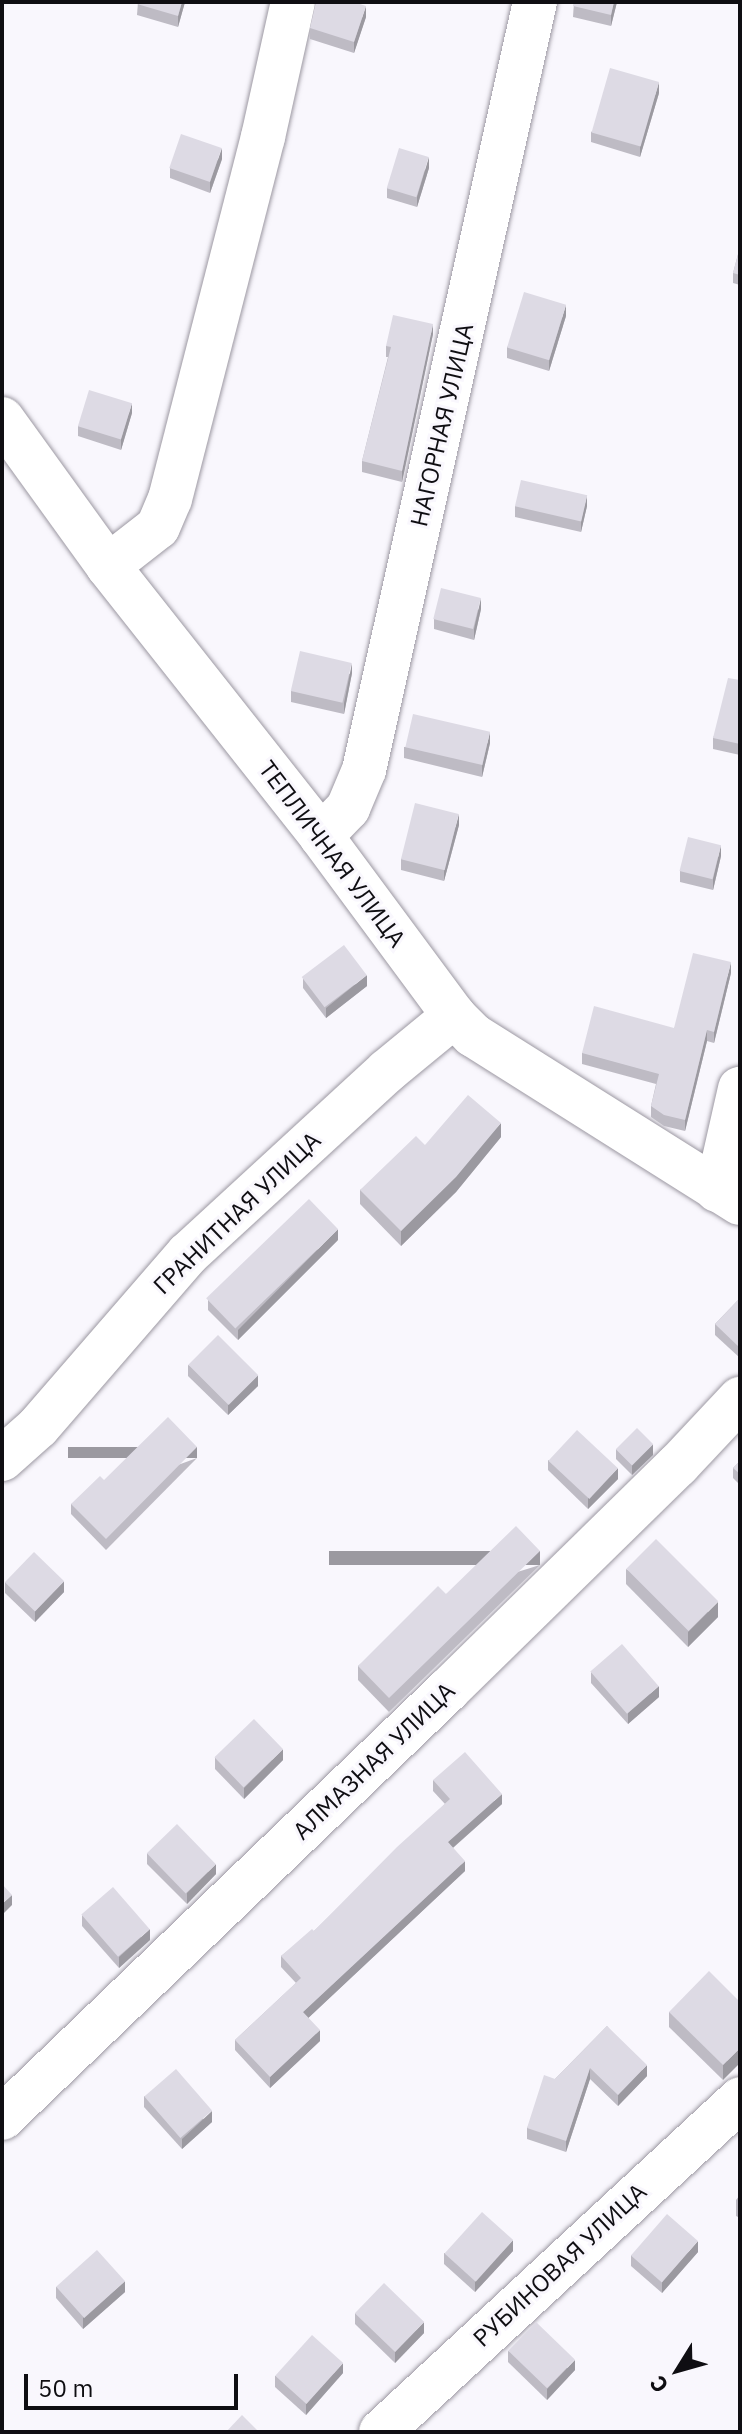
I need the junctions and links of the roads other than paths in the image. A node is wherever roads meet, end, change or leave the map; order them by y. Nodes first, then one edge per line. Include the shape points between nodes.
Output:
1 (293, 2) edge
2 (535, 2) edge
3 (2, 419) edge
4 (108, 566) junction
5 (321, 836) junction
6 (454, 1016) junction
7 (740, 1089) edge
8 (728, 1196) edge
9 (740, 1399) edge
10 (2, 1459) edge
11 (740, 2099) edge
12 (2, 2118) edge
13 (381, 2432) edge

1 - 4 street via 170,499 158,527
2 - 5 street, НАГОРНАЯ УЛИЦА via 364,770 348,808
3 - 4 street, ТЕПЛИЧНАЯ УЛИЦА
4 - 5 street, ТЕПЛИЧНАЯ УЛИЦА
5 - 6 street, ТЕПЛИЧНАЯ УЛИЦА
6 - 8 street, ТЕПЛИЧНАЯ УЛИЦА via 473,1035
6 - 10 street, ГРАНИТНАЯ УЛИЦА via 188,1254 38,1427
7 - 8 street
9 - 12 street, АЛМАЗНАЯ УЛИЦА via 459,1680
11 - 13 street, РУБИНОВАЯ УЛИЦА

